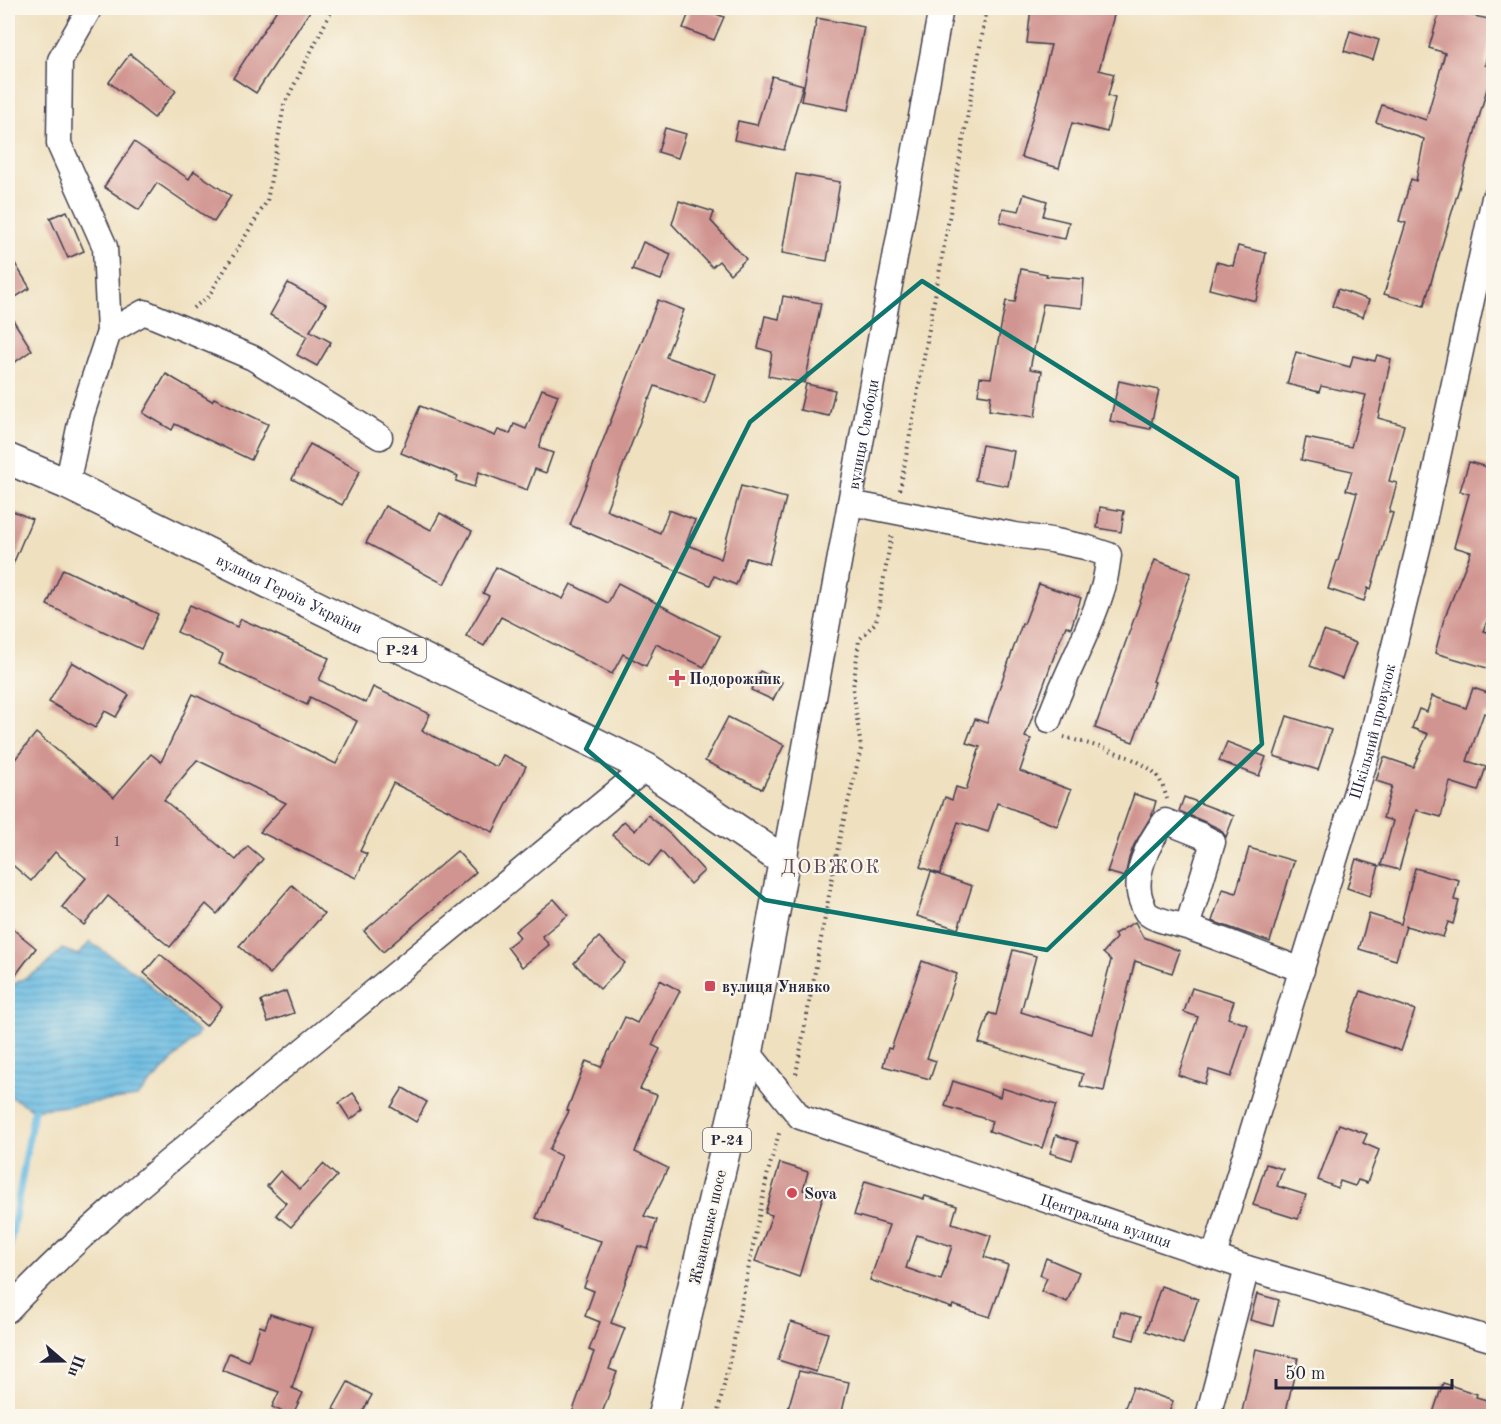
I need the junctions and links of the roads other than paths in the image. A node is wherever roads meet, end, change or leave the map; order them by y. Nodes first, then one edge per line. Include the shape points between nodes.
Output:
1 (90, 8) edge
2 (941, 8) edge
3 (1494, 198) edge
4 (1489, 243) edge
5 (109, 332) junction
6 (380, 437) dead end
7 (8, 459) edge
8 (67, 484) junction
9 (850, 503) junction
10 (1049, 720) road end
11 (646, 768) junction
12 (784, 861) junction
13 (1187, 927) junction
14 (1302, 970) junction
15 (748, 1052) junction
16 (1214, 1256) junction
17 (1247, 1268) junction
18 (8, 1310) edge
19 (1494, 1340) edge
20 (663, 1416) edge
21 (1208, 1416) edge

1 - 5 street via 60,60 59,144 105,248
2 - 9 street, вулиця Свободи
3 - 4 street, Шкільний провулок
4 - 14 street, Шкільний провулок via 1371,741
5 - 6 street via 144,312 253,358
5 - 8 street via 82,414
7 - 8 main road, вулиця Героїв України / Р-24
8 - 11 main road, вулиця Героїв України / Р-24
9 - 10 street via 1051,540 1109,555 1103,589 1089,628
9 - 12 street, вулиця Свободи
11 - 12 main road, вулиця Героїв України / Р-24
11 - 18 street via 166,1163 81,1237
12 - 15 main road, Жванецьке шосе / Р-24
13 - 13 street via 1214,842 1165,821 1140,871 1140,899 1146,913
13 - 14 street
14 - 16 street, Шкільний провулок
15 - 16 street, Центральна вулиця via 800,1117
15 - 20 main road, Жванецьке шосе / Р-24
16 - 17 street, Центральна вулиця
17 - 19 street, Центральна вулиця
17 - 21 street

